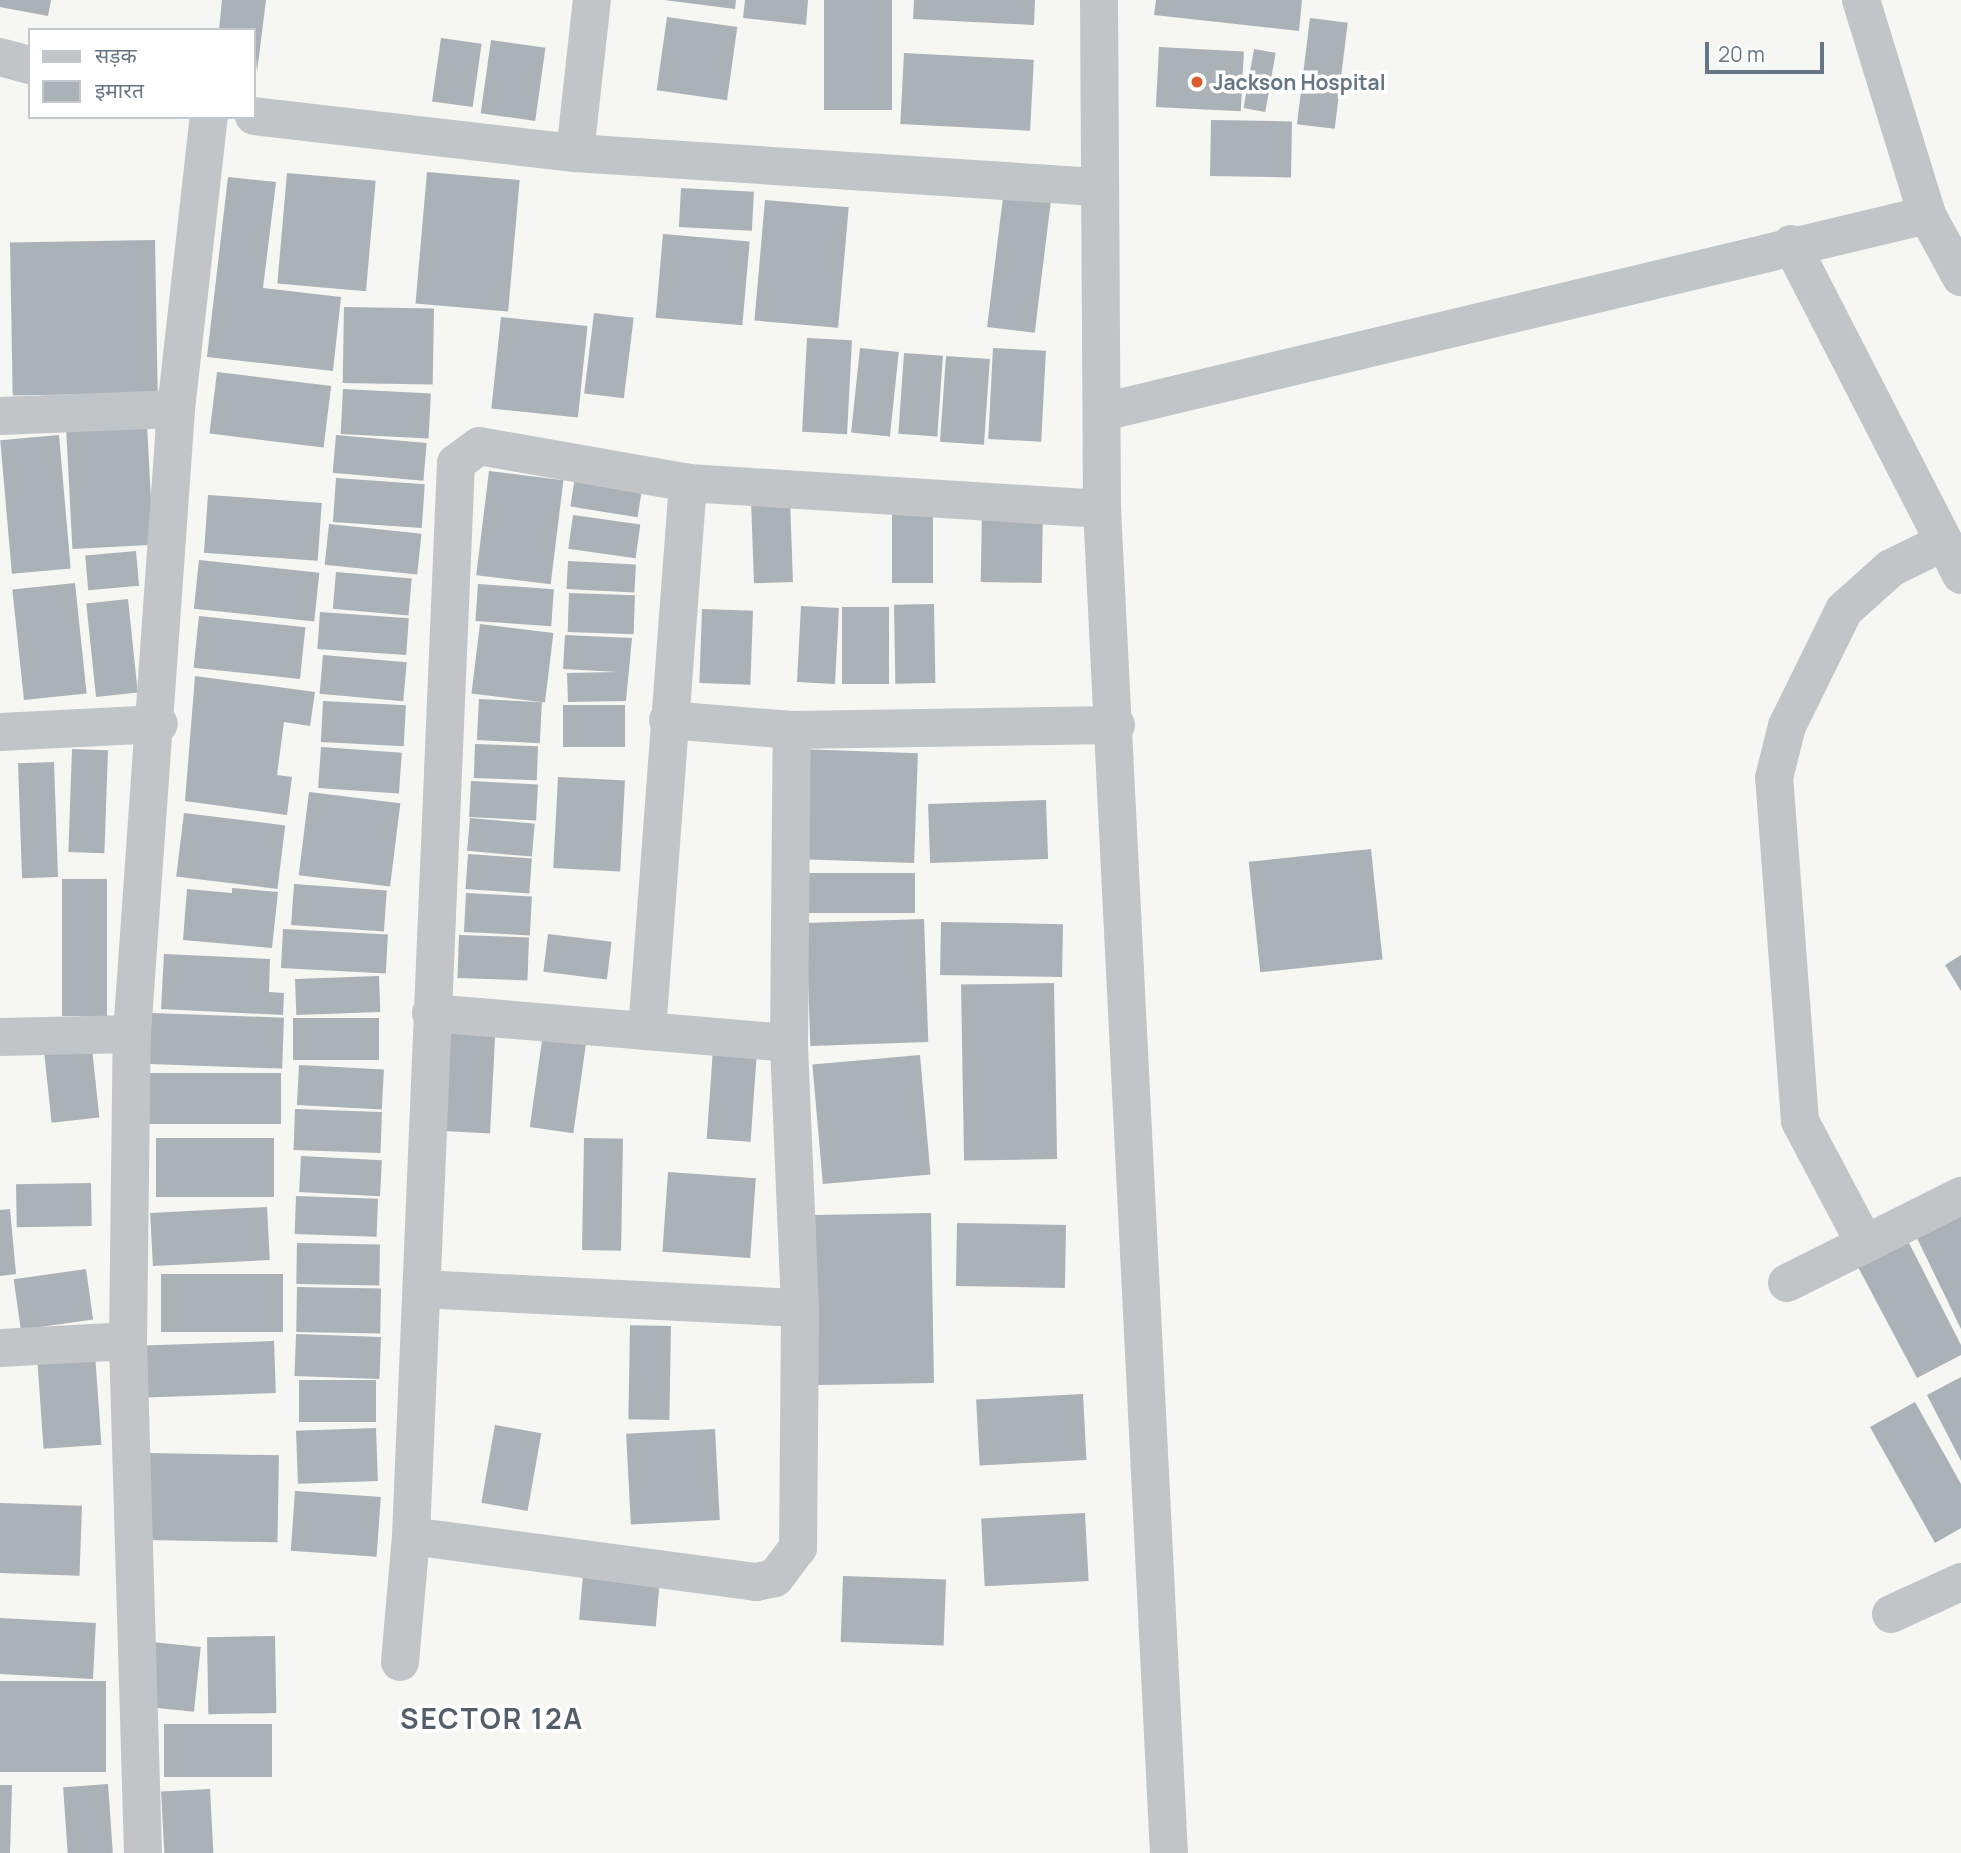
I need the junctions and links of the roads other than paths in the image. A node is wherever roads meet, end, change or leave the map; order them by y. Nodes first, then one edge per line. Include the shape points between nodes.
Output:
1 (592, 0) edge
2 (1099, 0) edge
3 (1861, 0) edge
4 (0, 57) edge
5 (28, 64) edge
6 (256, 116) edge
7 (209, 119) edge
8 (575, 153) junction
9 (1097, 187) junction
10 (1927, 215) junction
11 (1791, 244) junction
12 (1961, 277) edge
13 (176, 409) junction
14 (1103, 412) junction
15 (0, 416) edge
16 (688, 483) junction
17 (1102, 509) junction
18 (1953, 559) edge
19 (668, 720) junction
20 (159, 724) junction
21 (1116, 725) junction
22 (792, 730) junction
23 (0, 732) edge
24 (431, 1013) junction
25 (647, 1031) junction
26 (132, 1034) junction
27 (0, 1037) edge
28 (789, 1043) junction
29 (1961, 1196) edge
30 (1865, 1244) junction
31 (1787, 1283) dead end
32 (422, 1289) junction
33 (800, 1308) junction
34 (128, 1341) junction
35 (0, 1348) edge
36 (411, 1536) junction
37 (1961, 1582) edge
38 (1891, 1614) dead end
39 (400, 1662) dead end
40 (143, 1853) edge
41 (1170, 1853) edge

1 - 8 street
2 - 9 street
3 - 10 street
4 - 5 street
6 - 8 street
7 - 13 street
8 - 9 street
9 - 14 street
10 - 11 street
10 - 12 street
11 - 14 street
11 - 18 street
13 - 15 street
13 - 20 street
14 - 17 street
16 - 17 street
16 - 19 street
16 - 24 street via 479,446 456,463
17 - 21 street
18 - 30 street via 1891,568 1844,610 1787,726 1774,778 1800,1121
19 - 22 street
19 - 25 street
20 - 23 street
20 - 26 street
21 - 22 street
21 - 41 street
22 - 28 street
24 - 25 street
24 - 32 street
25 - 28 street
26 - 27 street
26 - 34 street
28 - 33 street
29 - 30 street
30 - 31 street
32 - 33 street
32 - 36 street
33 - 36 street via 800,1529 798,1548 775,1578 756,1582
34 - 35 street
34 - 40 street
36 - 39 street
37 - 38 street

